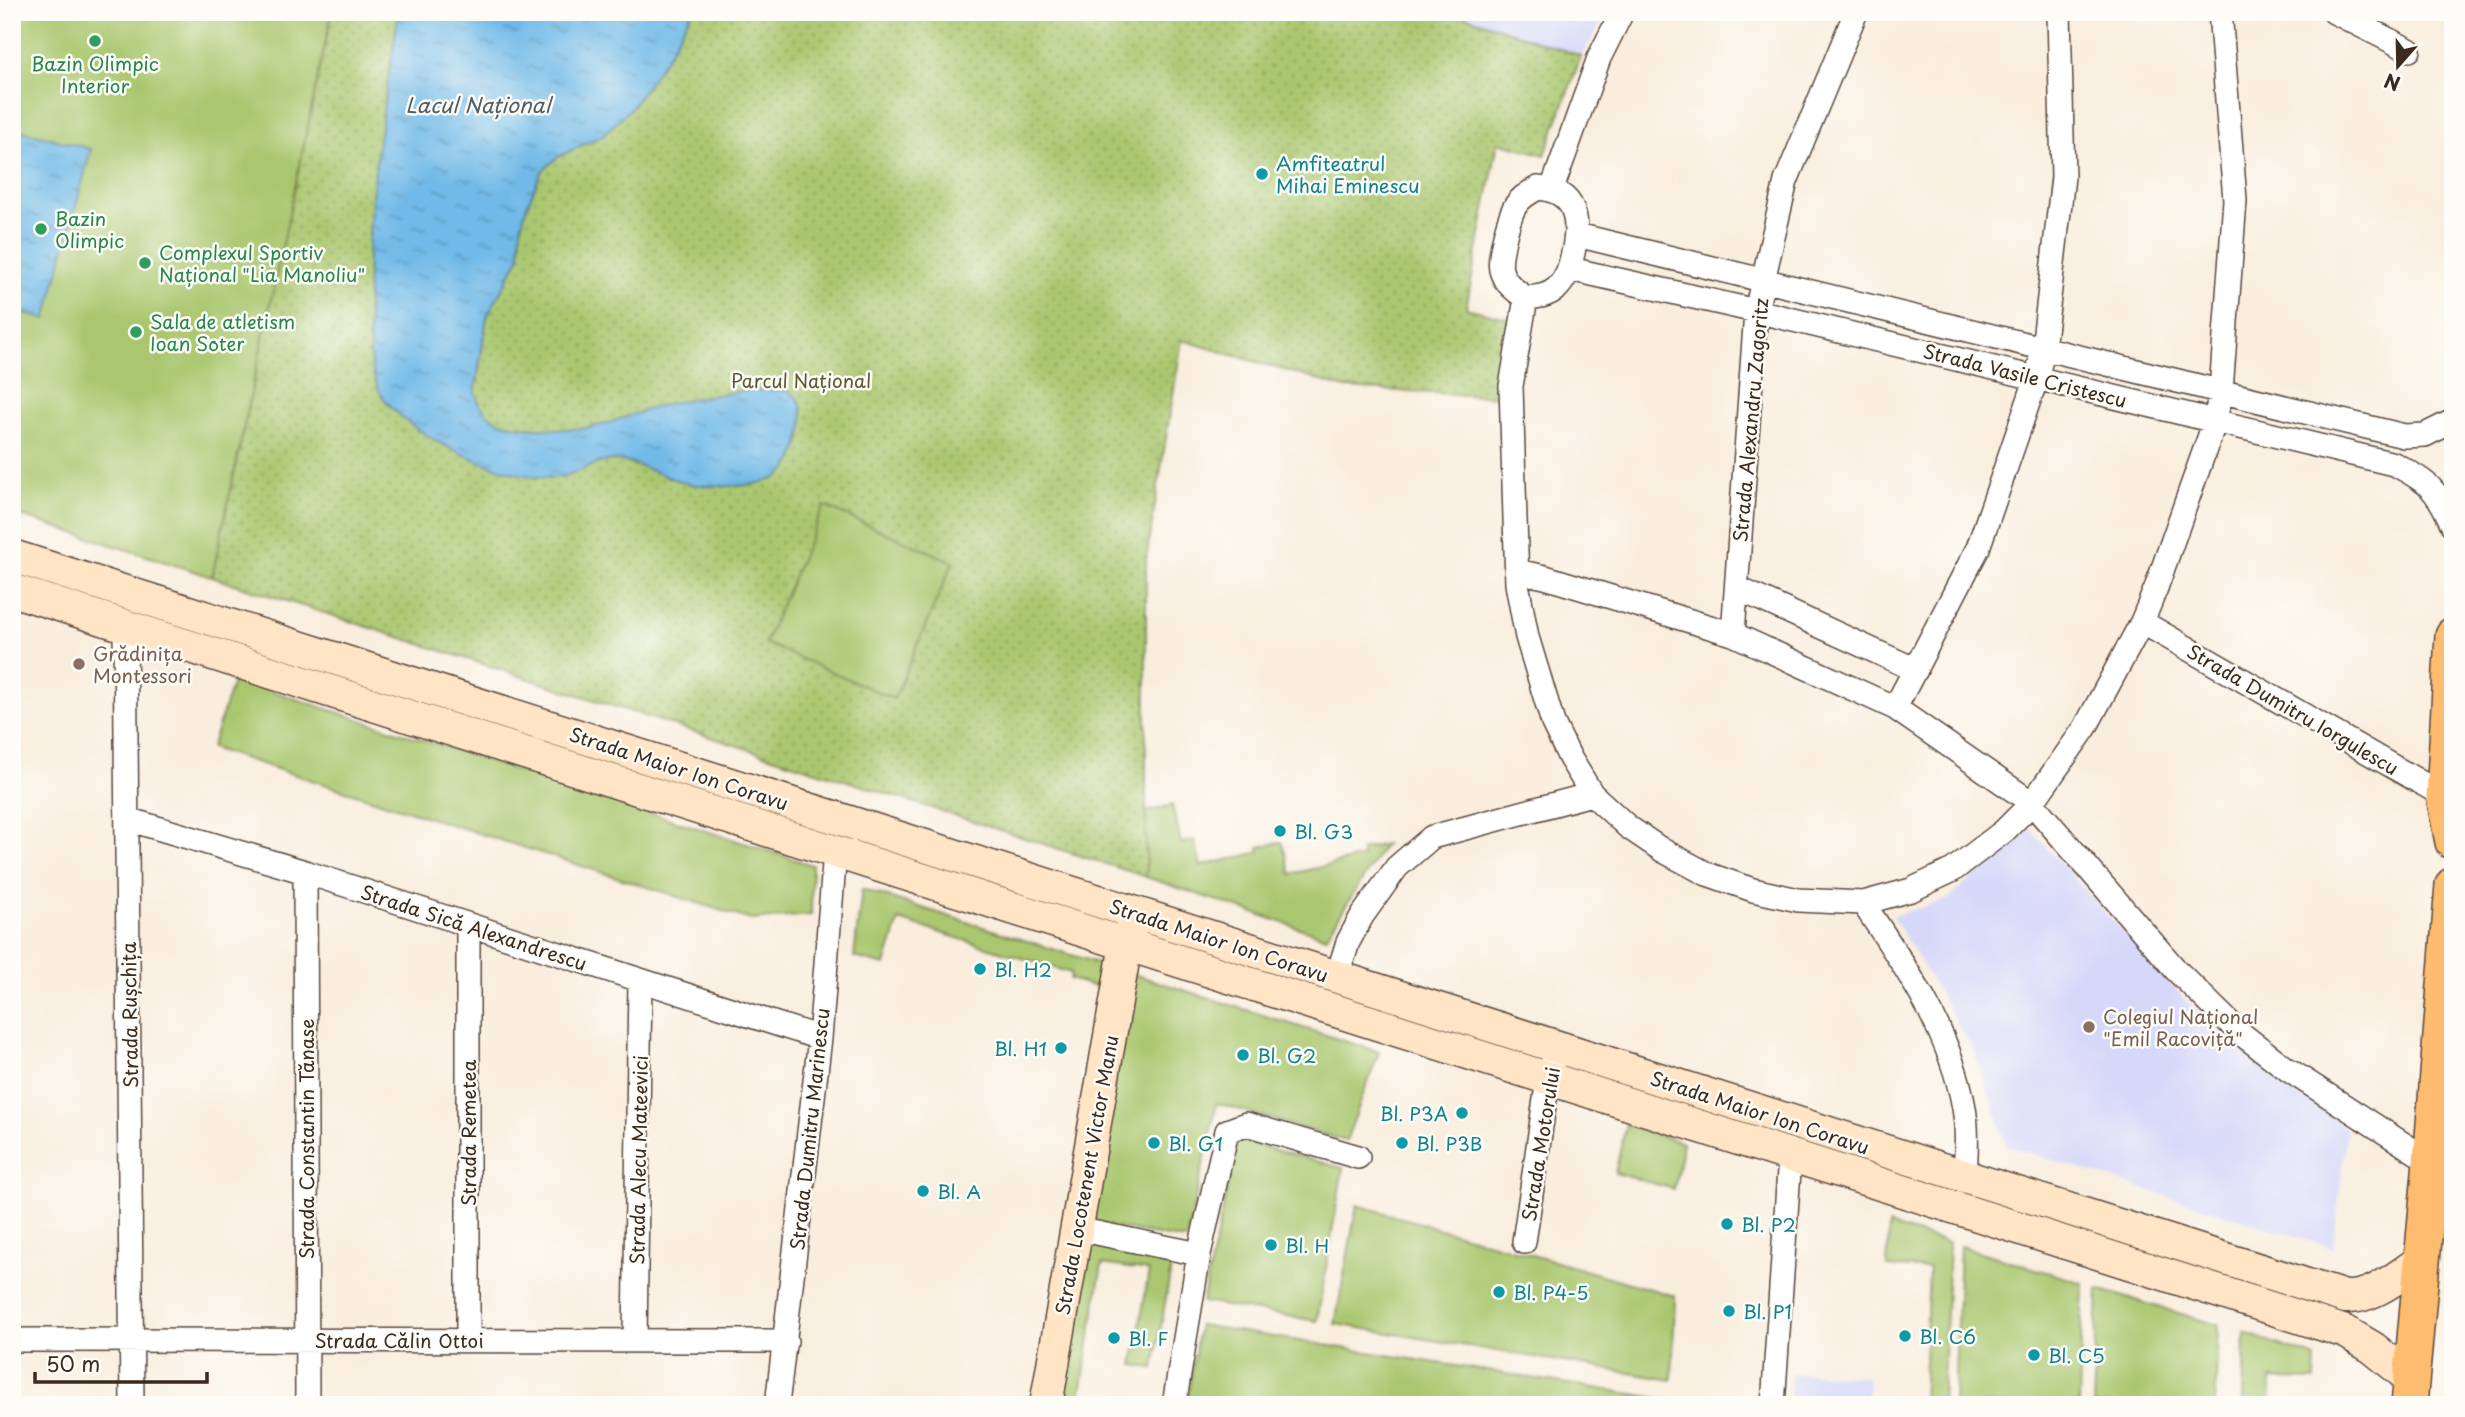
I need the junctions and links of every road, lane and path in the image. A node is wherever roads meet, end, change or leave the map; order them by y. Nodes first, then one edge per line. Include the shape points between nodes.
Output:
1 (1622, 12) edge
2 (1856, 12) edge
3 (2059, 12) edge
4 (2220, 12) edge
5 (2334, 12) edge
6 (2409, 50) dead end
7 (1552, 189) junction
8 (1577, 235) junction
9 (1570, 269) junction
10 (1762, 281) junction
11 (1526, 298) junction
12 (1756, 311) junction
13 (2043, 349) junction
14 (2037, 377) junction
15 (2221, 391) junction
16 (2215, 421) junction
17 (2453, 421) edge
18 (2453, 526) edge
19 (12, 556) edge
20 (1516, 571) junction
21 (1737, 588) junction
22 (12, 590) edge
23 (134, 595) junction
24 (2142, 622) junction
25 (125, 625) junction
26 (1733, 634) junction
27 (2453, 635) edge
28 (1916, 670) junction
29 (1895, 708) junction
30 (523, 718) junction
31 (513, 749) junction
32 (1592, 793) junction
33 (2444, 796) junction
34 (2032, 803) junction
35 (127, 819) junction
36 (845, 821) junction
37 (2453, 842) edge
38 (835, 852) junction
39 (305, 872) junction
40 (2453, 885) edge
41 (1863, 904) junction
42 (1136, 914) junction
43 (468, 925) junction
44 (1126, 944) junction
45 (1337, 977) junction
46 (640, 980) junction
47 (820, 1038) junction
48 (1557, 1047) junction
49 (1548, 1079) junction
50 (1799, 1124) junction
51 (1790, 1156) junction
52 (1358, 1157) dead end
53 (2431, 1162) junction
54 (1965, 1178) junction
55 (1956, 1208) junction
56 (1077, 1229) junction
57 (1524, 1242) dead end
58 (1199, 1254) junction
59 (2421, 1261) junction
60 (12, 1340) edge
61 (132, 1340) junction
62 (307, 1340) junction
63 (468, 1340) junction
64 (635, 1340) junction
65 (786, 1341) junction
66 (2410, 1392) edge
67 (132, 1405) edge
68 (307, 1405) edge
69 (777, 1405) edge
70 (1046, 1405) edge
71 (1174, 1405) edge
72 (1773, 1405) edge

1 - 7 street via 1599,58
2 - 10 street, Strada Alexandru Zagoritz via 1786,181
3 - 13 street via 2063,177
4 - 15 street via 2235,200
5 - 6 street
7 - 8 street via 1573,208
7 - 11 street via 1538,188 1527,194 1511,215 1500,268 1514,290
8 - 9 street
8 - 10 street, Strada Vasile Cristescu
9 - 11 street via 1556,289
9 - 12 street, Strada Vasile Cristescu
10 - 12 street, Strada Alexandru Zagoritz
10 - 13 street, Strada Vasile Cristescu
11 - 20 street via 1511,386
12 - 14 street, Strada Vasile Cristescu
12 - 21 street, Strada Alexandru Zagoritz
13 - 14 street
13 - 15 street, Strada Vasile Cristescu
14 - 16 street, Strada Vasile Cristescu
14 - 28 street via 1978,548
15 - 16 street
15 - 17 street, Strada Vasile Cristescu via 2404,436 2426,435
16 - 18 street, Strada Vasile Cristescu via 2394,464 2434,490
16 - 24 street
19 - 23 street, Strada Maior Ion Coravu
20 - 26 street
20 - 32 street via 1527,637 1553,723
21 - 26 street, Strada Alexandru Zagoritz
21 - 28 street
22 - 25 street, Strada Maior Ion Coravu
23 - 25 street
23 - 30 street, Strada Maior Ion Coravu
24 - 33 street, Strada Dumitru Iorgulescu
24 - 34 street via 2085,727
25 - 31 street, Strada Maior Ion Coravu
25 - 35 street, Strada Rușchița
26 - 29 street
27 - 33 main road
28 - 29 street
29 - 34 street
30 - 31 street
30 - 36 street, Strada Maior Ion Coravu
31 - 38 street, Strada Maior Ion Coravu
32 - 41 street via 1628,827 1707,874 1798,900
32 - 45 street via 1432,837 1397,867 1362,916
33 - 37 main road
34 - 41 street via 1953,870 1910,890
34 - 53 street via 2176,970 2231,1024 2287,1069
35 - 39 street, Strada Sică Alexandrescu
35 - 61 street, Strada Rușchița
36 - 38 street
36 - 42 street, Strada Maior Ion Coravu
38 - 44 street, Strada Maior Ion Coravu
38 - 47 street, Strada Dumitru Marinescu
39 - 43 street, Strada Sică Alexandrescu
39 - 62 street, Strada Constantin Tănase
40 - 53 main road
41 - 54 street via 1924,1000 1957,1076 1965,1109
42 - 44 street, Strada Locotenent Victor Manu
42 - 45 street, Strada Maior Ion Coravu
43 - 46 street, Strada Sică Alexandrescu
43 - 63 street, Strada Remetea
44 - 49 street, Strada Maior Ion Coravu
44 - 56 street, Strada Locotenent Victor Manu
45 - 48 street, Strada Maior Ion Coravu
46 - 47 street, Strada Sică Alexandrescu
46 - 64 street, Strada Alecu Mateevici
47 - 65 street, Strada Dumitru Marinescu
48 - 49 street, Strada Motorului
48 - 50 street, Strada Maior Ion Coravu
49 - 51 street, Strada Maior Ion Coravu
49 - 57 street, Strada Motorului
50 - 51 street
50 - 54 street, Strada Maior Ion Coravu
51 - 55 street, Strada Maior Ion Coravu
51 - 72 street
52 - 58 street via 1246,1124 1227,1131
53 - 59 main road
54 - 55 street
54 - 59 street, Strada Maior Ion Coravu via 2345,1297 2372,1292
55 - 66 street, Strada Maior Ion Coravu via 2346,1332 2373,1348
56 - 58 street
56 - 70 street, Strada Locotenent Victor Manu
58 - 71 street
59 - 66 main road
60 - 61 street, Strada Călin Ottoi
61 - 62 street, Strada Călin Ottoi
61 - 67 street, Strada Rușchița
62 - 63 street, Strada Călin Ottoi
62 - 68 street, Strada Constantin Tănase
63 - 64 street, Strada Călin Ottoi
64 - 65 street, Strada Călin Ottoi
65 - 69 street, Strada Dumitru Marinescu

